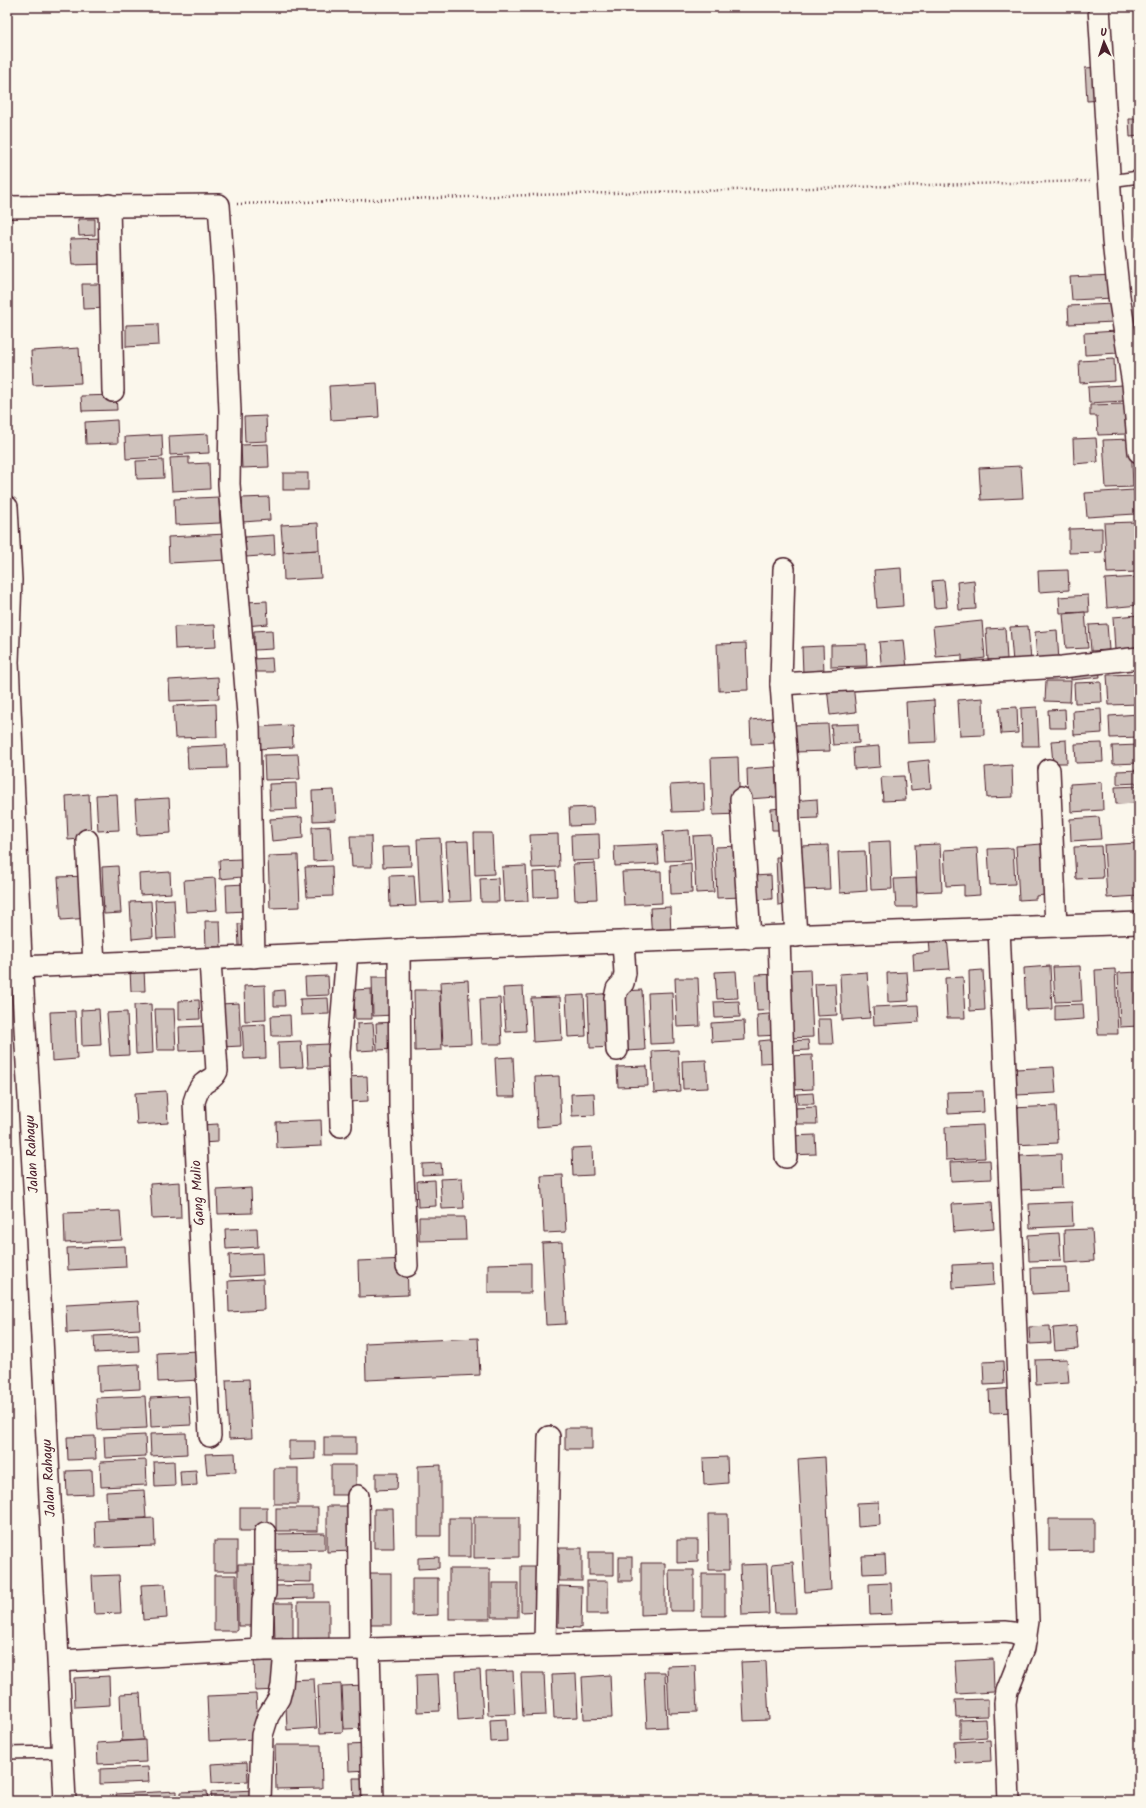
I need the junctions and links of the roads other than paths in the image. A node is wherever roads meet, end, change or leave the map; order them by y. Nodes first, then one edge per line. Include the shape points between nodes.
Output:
1 (1099, 7) edge
2 (1139, 177) edge
3 (1110, 180) junction
4 (109, 205) junction
5 (7, 207) edge
6 (1132, 332) edge
7 (114, 391) dead end
8 (1139, 452) edge
9 (7, 507) edge
10 (784, 569) dead end
11 (1139, 658) edge
12 (781, 684) junction
13 (1048, 770) dead end
14 (741, 799) dead end
15 (87, 840) dead end
16 (1139, 923) edge
17 (1056, 926) junction
18 (999, 928) junction
19 (788, 936) junction
20 (750, 938) junction
21 (623, 942) junction
22 (399, 950) junction
23 (347, 952) junction
24 (254, 957) junction
25 (210, 960) junction
26 (16, 962) edge
27 (94, 964) junction
28 (618, 1050) dead end
29 (341, 1126) dead end
30 (786, 1157) dead end
31 (408, 1266) dead end
32 (210, 1436) dead end
33 (549, 1437) dead end
34 (358, 1496) dead end
35 (265, 1533) dead end
36 (1026, 1638) junction
37 (545, 1644) junction
38 (365, 1649) junction
39 (262, 1650) junction
40 (285, 1651) junction
41 (59, 1661) junction
42 (62, 1752) junction
43 (7, 1753) edge
44 (65, 1801) edge
45 (260, 1801) edge
46 (372, 1801) edge
47 (1009, 1801) edge

1 - 3 street
2 - 3 lane
3 - 6 street via 1119,296
4 - 5 street
4 - 7 street
4 - 24 street via 219,205 230,411 229,484 249,726
6 - 8 street via 1133,384
9 - 26 street, Jalan Rahayu via 11,580 8,662
10 - 12 street
11 - 12 street via 1062,667
12 - 19 street via 789,824
13 - 17 street
14 - 20 street
15 - 27 street
16 - 17 street
17 - 18 street
18 - 19 street
18 - 36 street via 1028,1621
19 - 20 street
19 - 30 street
20 - 21 street
21 - 22 street
21 - 28 street via 624,983 617,989 615,998
22 - 23 street
22 - 31 street via 400,1109
23 - 24 street
23 - 29 street via 339,1045
24 - 25 street
25 - 27 street
25 - 32 street, Gang Mulio via 218,1071 214,1078 198,1089 194,1102
26 - 27 street
26 - 41 street, Jalan Rahayu
33 - 37 street
34 - 38 street
35 - 39 street
36 - 37 street via 1005,1632
36 - 47 street via 1005,1703
37 - 38 street
38 - 40 street
38 - 46 street
39 - 40 street
39 - 41 street
40 - 45 street via 280,1698 268,1716 262,1735
41 - 42 street, Jalan Rahayu
42 - 43 lane
42 - 44 street, Jalan Rahayu

